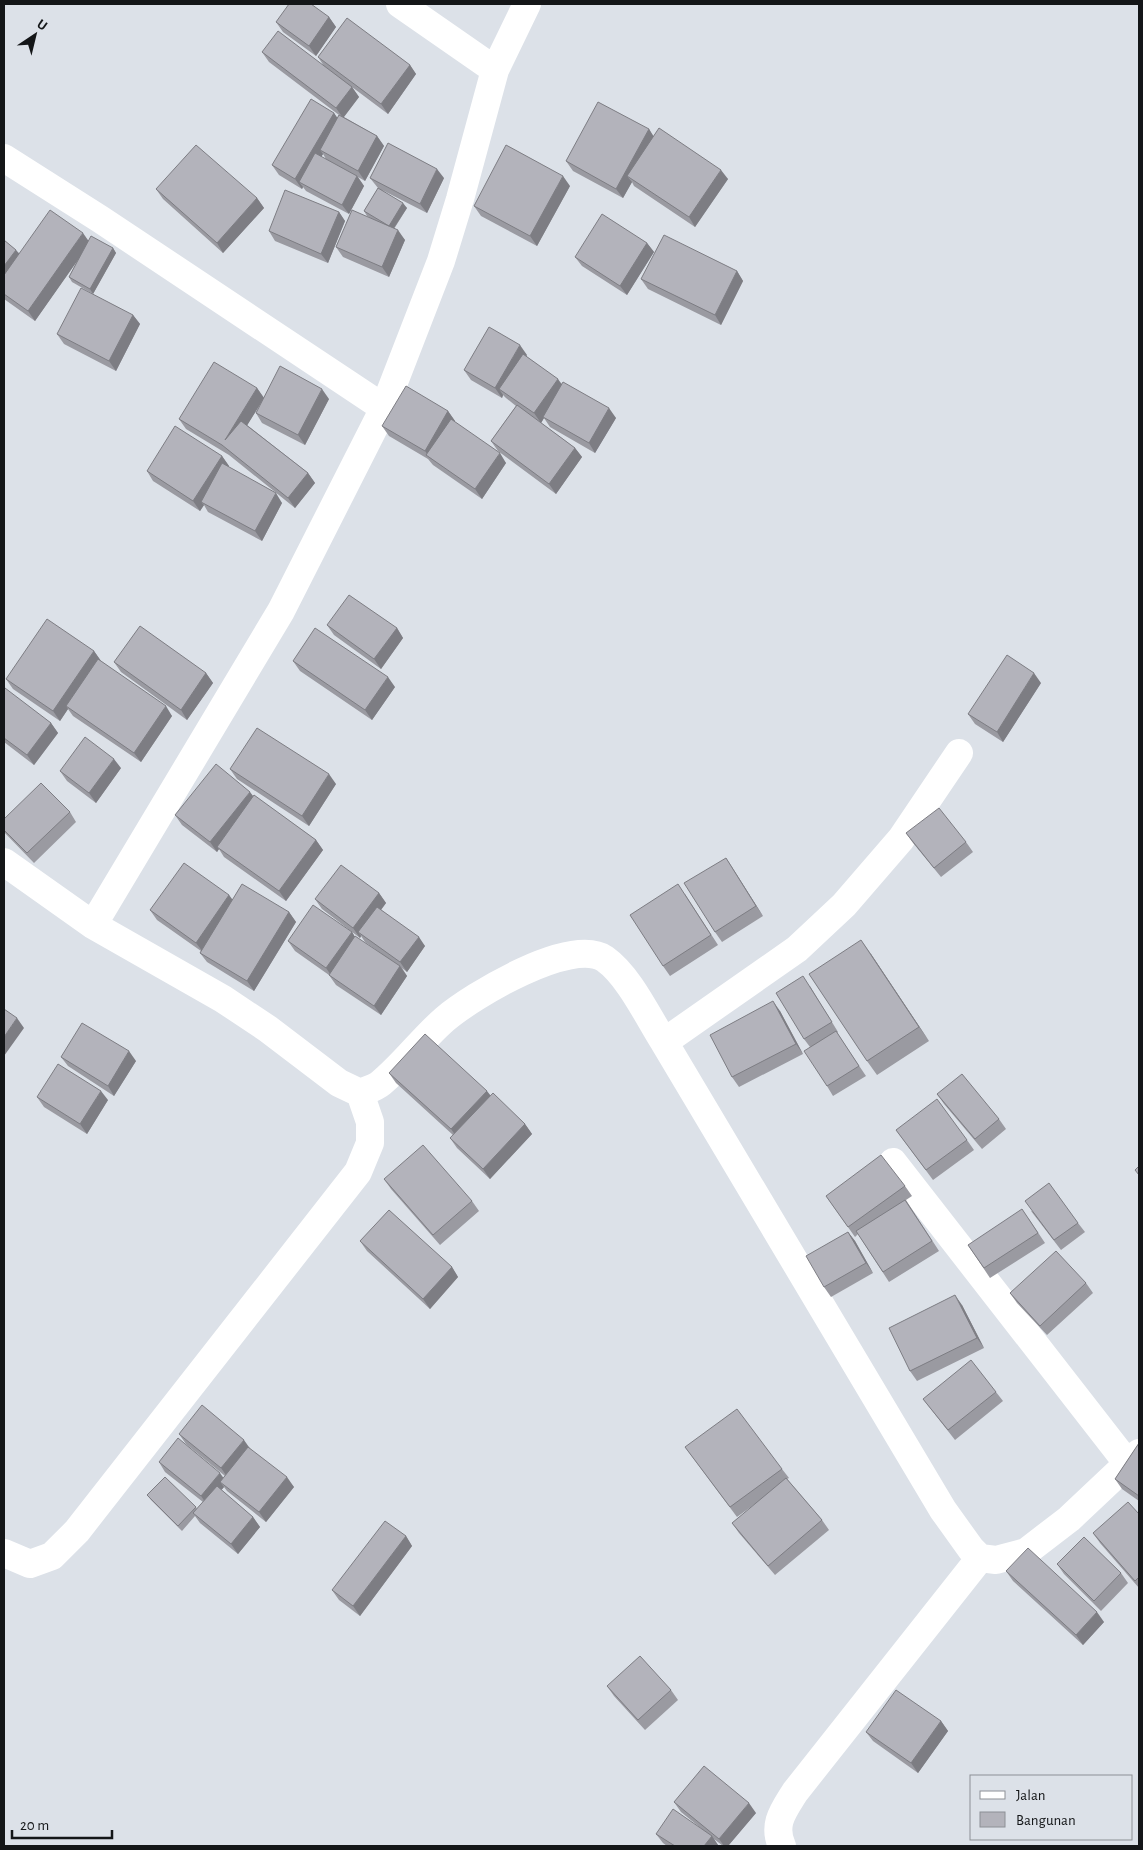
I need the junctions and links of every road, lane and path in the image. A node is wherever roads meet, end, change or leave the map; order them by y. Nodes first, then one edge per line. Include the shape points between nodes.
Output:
1 (400, 4) edge
2 (527, 4) edge
3 (496, 70) junction
4 (4, 158) edge
5 (384, 408) junction
6 (959, 754) dead end
7 (4, 862) edge
8 (93, 924) junction
9 (664, 1042) junction
10 (360, 1093) junction
11 (893, 1162) dead end
12 (1134, 1459) edge
13 (4, 1553) edge
14 (980, 1558) junction
15 (782, 1846) edge

1 - 3 street
2 - 3 street
3 - 5 street via 441,261
4 - 5 street
5 - 8 street via 281,611
6 - 9 street via 901,839 844,905 797,949
7 - 8 street
8 - 10 street via 223,998 339,1083
9 - 10 street via 622,974 604,958 582,953 562,956 476,996 445,1019 379,1084
9 - 14 street via 944,1510
10 - 13 street via 370,1122 370,1143 358,1172 77,1531 52,1556 30,1564
11 - 12 street
12 - 14 street via 1069,1519 1026,1552 996,1560
14 - 15 street via 795,1792 778,1819

